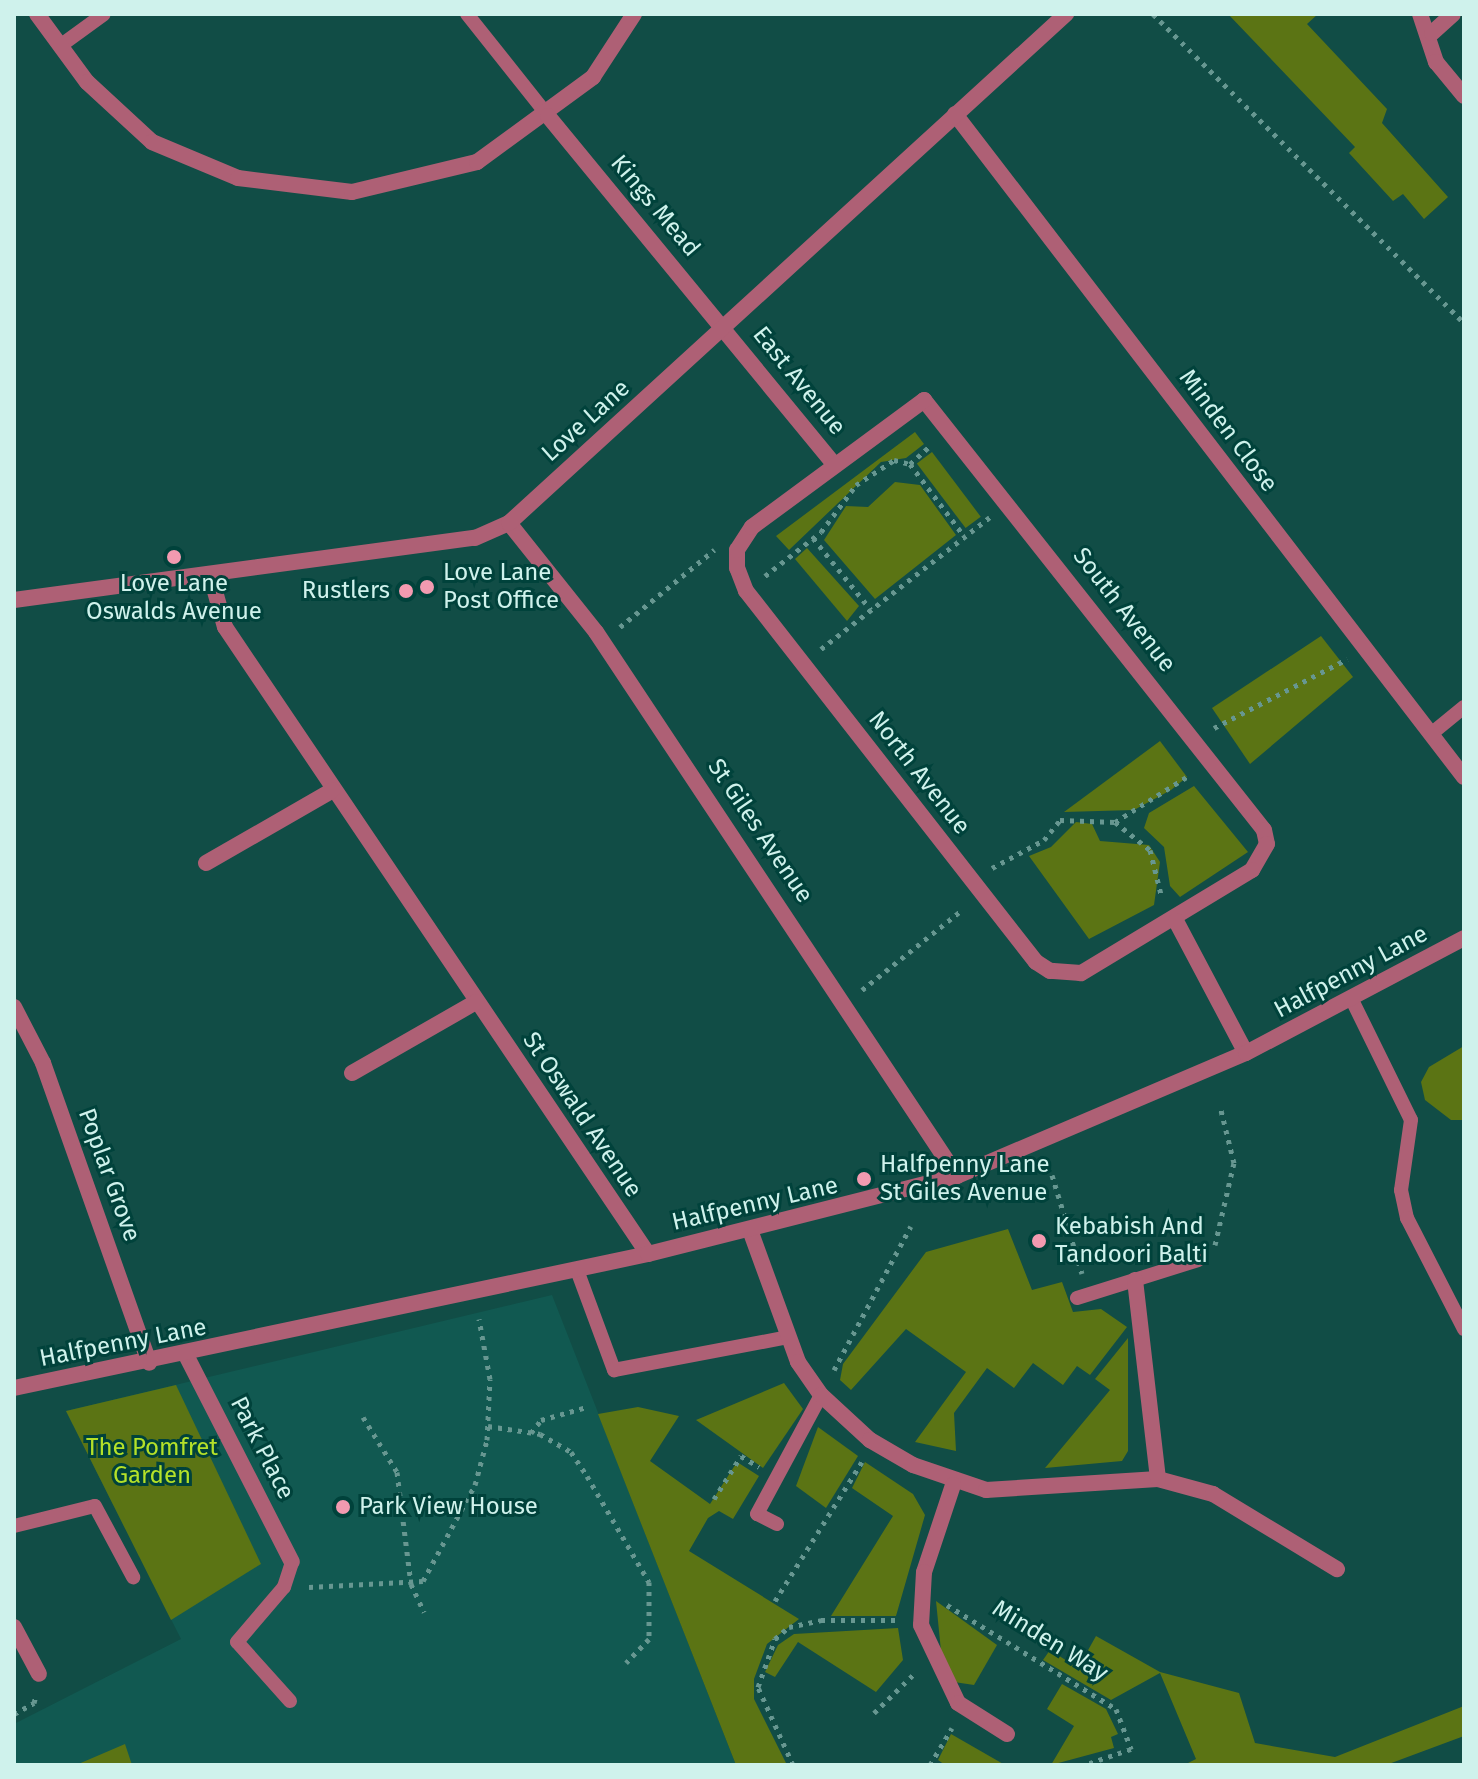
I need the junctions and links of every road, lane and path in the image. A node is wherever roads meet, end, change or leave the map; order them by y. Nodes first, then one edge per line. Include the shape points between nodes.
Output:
1 (37, 14) edge
2 (104, 14) edge
3 (467, 14) edge
4 (634, 14) edge
5 (1066, 14) edge
6 (1153, 14) edge
7 (1420, 14) edge
8 (1453, 14) edge
9 (1432, 33) junction
10 (60, 46) junction
11 (1464, 96) edge
12 (955, 114) junction
13 (548, 116) junction
14 (1464, 323) edge
15 (725, 327) junction
16 (911, 408) joint
17 (952, 427) junction
18 (910, 464) junction
19 (835, 465) junction
20 (1009, 501) junction
21 (509, 523) junction
22 (964, 536) junction
23 (813, 538) junction
24 (724, 541) dead end
25 (211, 577) junction
26 (746, 591) junction
27 (14, 600) edge
28 (871, 610) junction
29 (610, 635) dead end
30 (1364, 648) junction
31 (802, 663) junction
32 (1464, 707) edge
33 (1431, 734) junction
34 (1195, 740) junction
35 (1209, 758) junction
36 (1464, 777) edge
37 (333, 790) junction
38 (1115, 822) junction
39 (206, 863) dead end
40 (978, 887) junction
41 (1176, 921) junction
42 (1464, 938) edge
43 (476, 1002) junction
44 (1353, 1002) junction
45 (847, 1003) junction
46 (14, 1007) edge
47 (1246, 1053) junction
48 (352, 1073) dead end
49 (1220, 1106) dead end
50 (1052, 1175) dead end
51 (957, 1176) junction
52 (911, 1226) dead end
53 (750, 1230) junction
54 (648, 1254) junction
55 (1198, 1260) joint
56 (577, 1270) junction
57 (1135, 1280) junction
58 (1083, 1296) joint
59 (479, 1319) dead end
60 (1464, 1329) edge
61 (789, 1337) junction
62 (187, 1357) junction
63 (149, 1363) junction
64 (14, 1388) edge
65 (821, 1395) junction
66 (587, 1407) dead end
67 (363, 1417) dead end
68 (488, 1426) junction
69 (531, 1433) junction
70 (867, 1455) dead end
71 (777, 1478) junction
72 (1158, 1479) junction
73 (953, 1485) junction
74 (714, 1499) dead end
75 (777, 1524) dead end
76 (14, 1526) edge
77 (292, 1562) joint
78 (1337, 1569) dead end
79 (133, 1577) dead end
80 (411, 1584) junction
81 (284, 1587) junction
82 (921, 1589) junction
83 (775, 1601) dead end
84 (424, 1612) dead end
85 (921, 1619) junction
86 (14, 1627) edge
87 (933, 1660) junction
88 (626, 1663) dead end
89 (39, 1674) dead end
90 (290, 1701) dead end
91 (962, 1706) junction
92 (874, 1713) dead end
93 (1007, 1734) dead end
94 (932, 1764) edge
95 (793, 1765) edge
96 (1084, 1765) edge

1 - 10 street
2 - 10 lane
3 - 13 lane
4 - 13 street via 593,77
5 - 12 street, Love Lane
6 - 14 path
7 - 9 street
8 - 9 street
9 - 11 street via 1436,62
10 - 13 street via 121,118 152,142 238,178 303,191 352,192 477,162
12 - 15 street, Love Lane
12 - 30 street, Minden Close
13 - 15 street, Kings Mead
15 - 19 street, East Avenue
15 - 21 street, Love Lane
16 - 17 street, South Avenue via 933,402
16 - 19 street, East Avenue
17 - 18 path
17 - 20 street, South Avenue
18 - 22 path
18 - 23 path via 894,460 856,485
19 - 26 street, East Avenue via 742,538 737,568
20 - 22 path
20 - 34 street, South Avenue
21 - 25 street, Love Lane via 475,538
21 - 45 street, St Giles Avenue via 596,632
22 - 28 path
23 - 26 path
23 - 28 path
24 - 29 path
25 - 27 street, Love Lane
25 - 37 street, St Oswald Avenue via 225,627
26 - 31 street, North Avenue
28 - 31 path
30 - 33 street, Minden Close
30 - 34 path
31 - 40 street, North Avenue
32 - 33 lane
33 - 36 street, Minden Close
34 - 35 street, South Avenue
35 - 38 path
35 - 41 street, South Avenue via 1264,830 1267,844 1252,870
37 - 39 street
37 - 43 street, St Oswald Avenue
38 - 40 path via 1060,820 1044,840
38 - 41 path via 1150,850 1159,892
40 - 41 street, North Avenue via 1036,962 1062,973 1081,973
40 - 45 path
41 - 47 street
42 - 44 street, Halfpenny Lane
43 - 48 street
43 - 54 street, St Oswald Avenue
44 - 47 street, Halfpenny Lane
44 - 60 lane via 1411,1120 1401,1190 1407,1218
45 - 51 street, St Giles Avenue
46 - 63 street, Poplar Grove via 43,1063
47 - 51 street, Halfpenny Lane
49 - 55 path via 1234,1163 1209,1270
50 - 58 path
51 - 53 street, Halfpenny Lane
52 - 65 path
53 - 54 street, Halfpenny Lane
53 - 61 street
54 - 56 street, Halfpenny Lane
55 - 57 lane
56 - 61 lane via 614,1370
56 - 62 street, Halfpenny Lane
57 - 58 lane
57 - 72 street
59 - 68 path via 490,1379
61 - 65 street
62 - 63 street, Halfpenny Lane
62 - 77 street, Park Place
63 - 64 street, Halfpenny Lane
65 - 71 lane
65 - 73 street via 870,1440
66 - 69 path via 541,1420
67 - 80 path via 397,1472
68 - 69 path
68 - 80 path via 475,1485 423,1581
69 - 88 path via 571,1452 649,1582 649,1639
70 - 83 path
71 - 74 path via 741,1456
71 - 75 lane via 757,1514
72 - 73 street via 1031,1492
72 - 78 street via 1213,1494
73 - 82 street
76 - 79 lane via 95,1506
77 - 81 lane
80 - 81 path
80 - 84 path
81 - 90 lane via 237,1642
82 - 85 street
82 - 96 path, Minden Way via 1116,1709 1131,1749
85 - 87 street
85 - 95 path via 821,1620 789,1627 775,1639 758,1687
86 - 89 street
87 - 91 street
87 - 92 path
91 - 93 street
91 - 94 path

